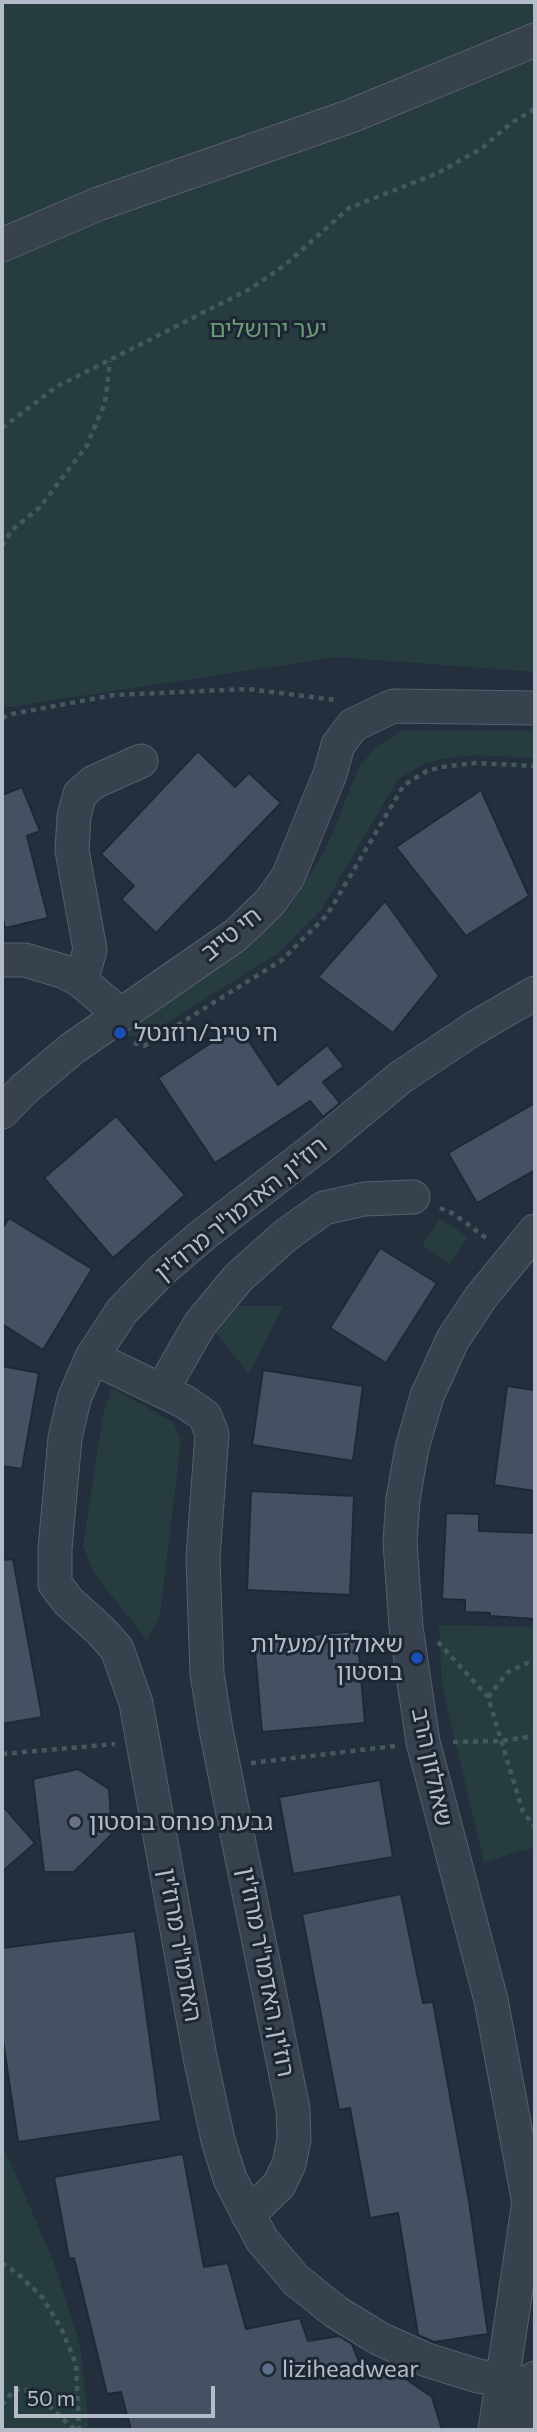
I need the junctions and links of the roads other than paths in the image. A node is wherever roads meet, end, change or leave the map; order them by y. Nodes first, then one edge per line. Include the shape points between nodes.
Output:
1 (535, 40) edge
2 (2, 246) edge
3 (535, 708) edge
4 (141, 761) dead end
5 (2, 960) edge
6 (81, 981) junction
7 (535, 993) edge
8 (108, 1024) junction
9 (2, 1112) edge
10 (413, 1197) road end
11 (535, 1231) edge
12 (92, 1357) junction
13 (162, 1390) junction
14 (248, 2215) junction
15 (532, 2220) edge
16 (524, 2381) edge
17 (495, 2430) edge
18 (523, 2430) edge

1 - 2 street via 351,116 99,204
3 - 8 street, חי טייב via 393,706 353,725 338,745 288,877 270,902 236,935
4 - 6 street via 94,782 80,794 72,850 90,950
5 - 6 street via 25,960
6 - 8 street
7 - 12 street, רוז'ין, האדמו"ר מרוז'ין via 401,1077 204,1234 122,1311
8 - 9 street, חי טייב via 73,1048
10 - 13 street via 364,1199 324,1208 286,1235 238,1278 200,1324
11 - 15 street, שאולזון הרב via 453,1339 427,1396 412,1448 400,1542 406,1627 423,1742 491,2000
12 - 13 street, רוז'ין, האדמו"ר מרוז'ין
12 - 14 street, האדמו"ר מרוז'ין via 74,1399 65,1438 55,1584 117,1649 136,1703 218,2140
13 - 14 street, רוז'ין, האדמו"ר מרוז'ין via 205,1416 212,1434 203,1558 207,1674 293,2109 289,2164 279,2185
14 - 16 street, האדמו"ר מרוז'ין via 262,2240 296,2280 380,2339 427,2360
15 - 16 street, שאולזון הרב
16 - 17 street, שאולזון הרב
16 - 18 street, שאולזון הרב

